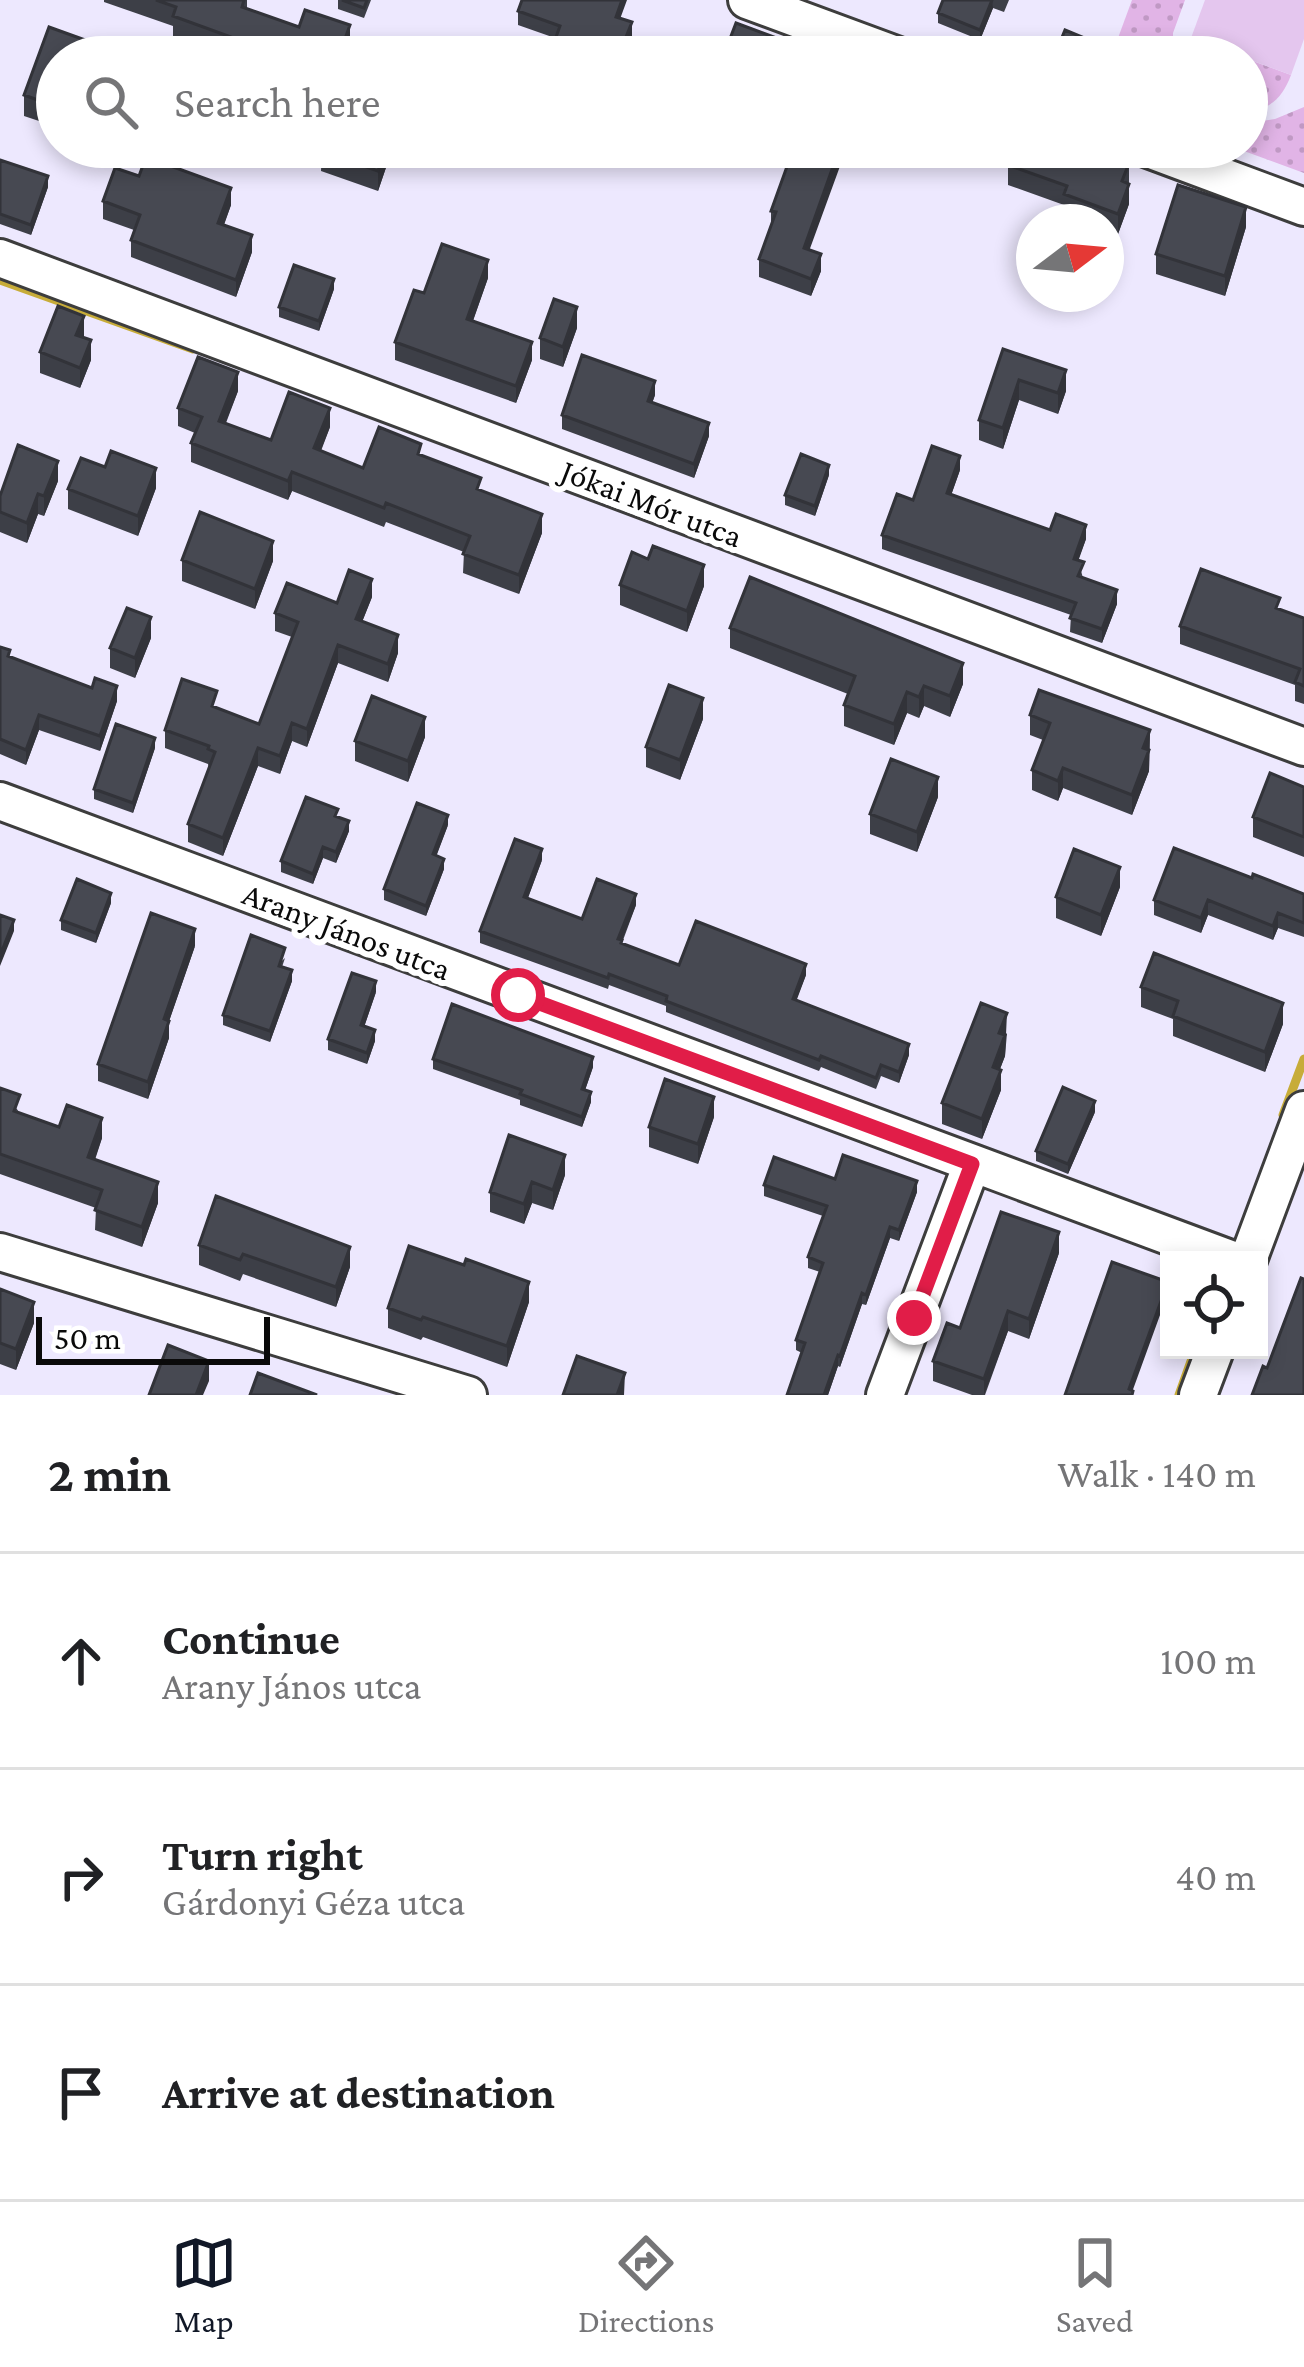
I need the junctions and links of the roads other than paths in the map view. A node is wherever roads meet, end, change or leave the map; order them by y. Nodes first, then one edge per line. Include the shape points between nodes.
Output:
1 (748, 0) edge
2 (845, 36) edge
3 (1199, 168) edge
4 (1304, 207) edge
5 (0, 258) edge
6 (1304, 747) edge
7 (0, 801) edge
8 (1304, 1110) edge
9 (972, 1164) junction
10 (1209, 1251) edge
11 (1251, 1251) edge
12 (0, 1252) edge
13 (1212, 1359) edge
14 (468, 1395) edge
15 (885, 1395) edge
16 (1198, 1395) edge

1 - 2 street
3 - 4 street
5 - 6 street, Jókai Mór utca
7 - 9 street, Arany János utca
8 - 11 street
9 - 10 street, Arany János utca
9 - 15 street
12 - 14 street
13 - 16 street

